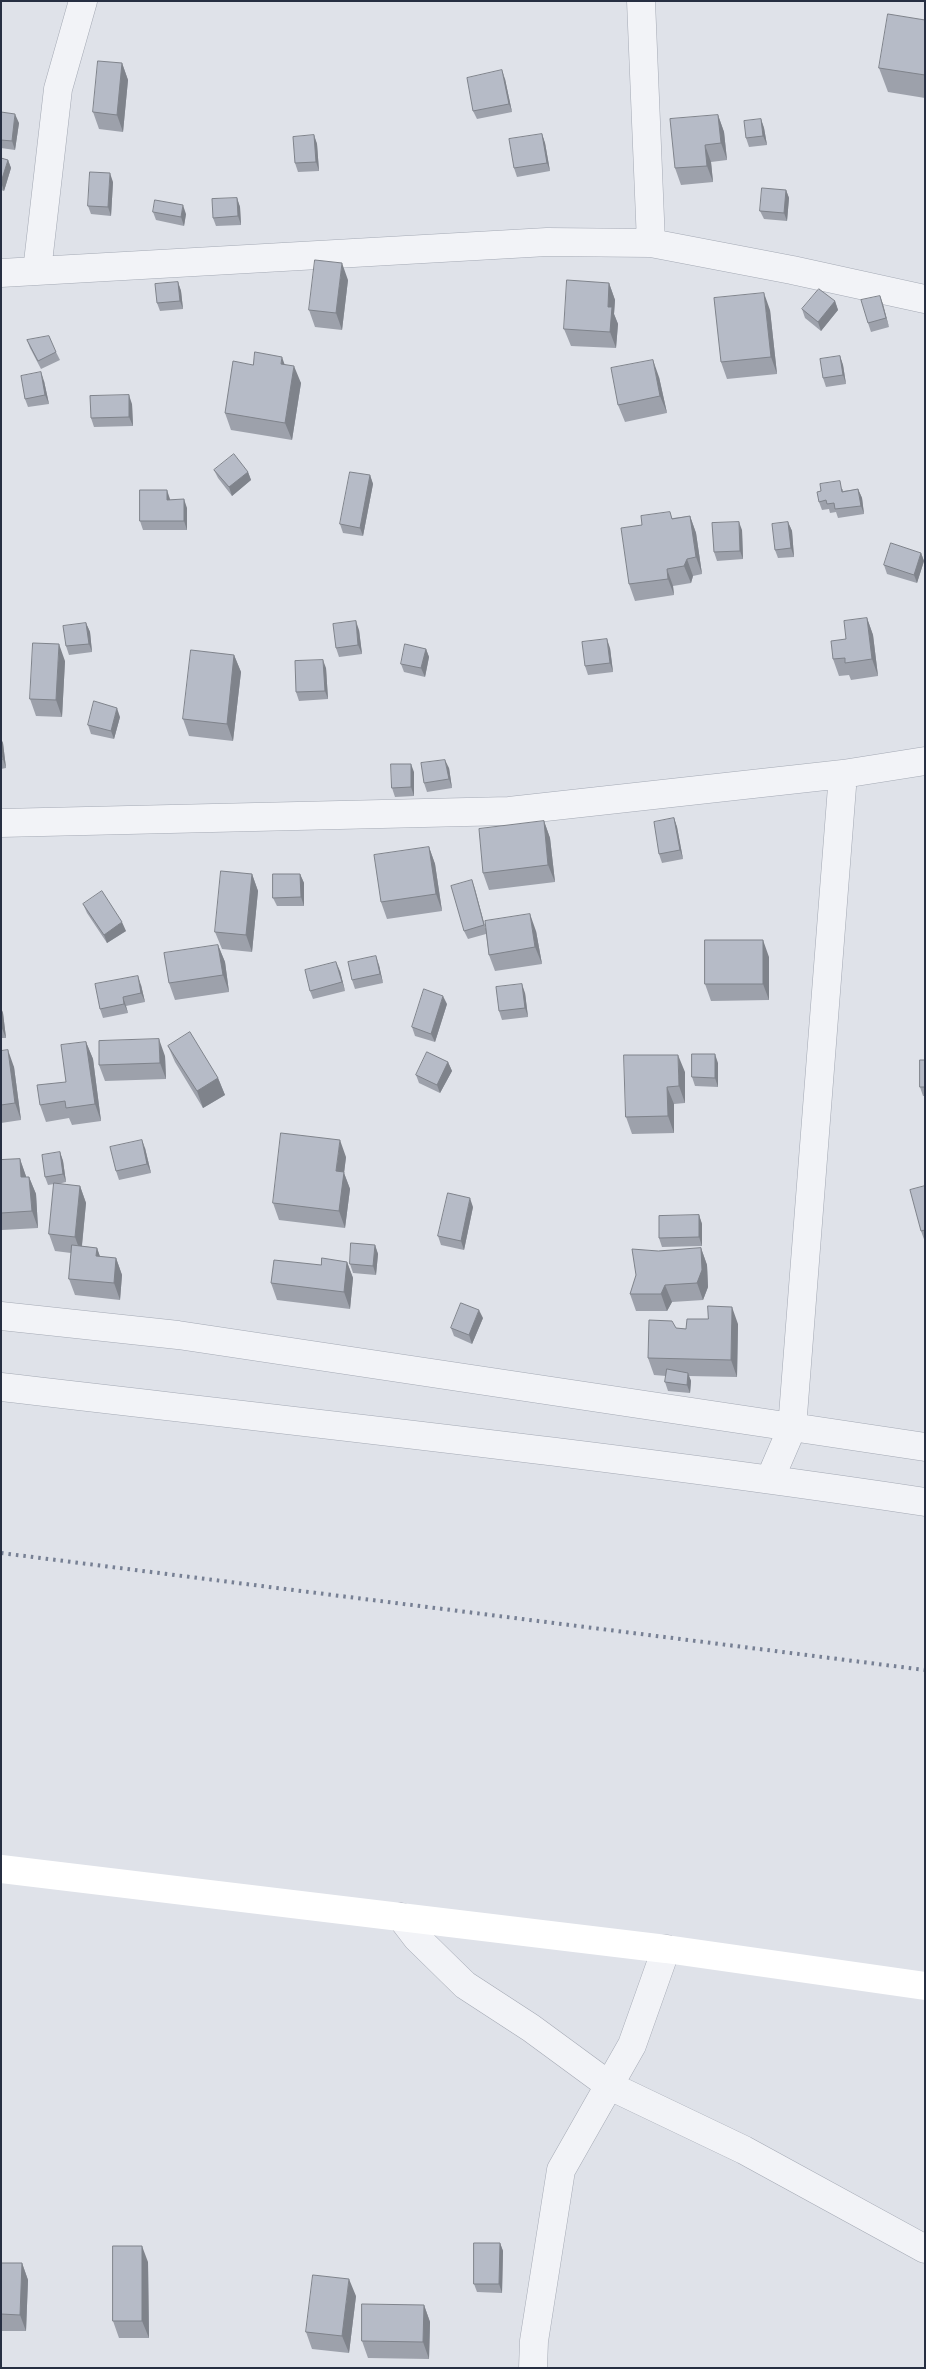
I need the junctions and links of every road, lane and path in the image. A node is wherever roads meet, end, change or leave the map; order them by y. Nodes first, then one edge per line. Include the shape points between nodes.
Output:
1 (83, 1) edge
2 (641, 1) edge
3 (651, 244) junction
4 (37, 271) junction
5 (1, 274) edge
6 (925, 299) edge
7 (925, 761) edge
8 (843, 774) junction
9 (1, 823) edge
10 (1, 1316) edge
11 (1, 1387) edge
12 (792, 1428) junction
13 (925, 1447) edge
14 (770, 1479) junction
15 (925, 1502) edge
16 (1, 1869) edge
17 (401, 1917) junction
18 (666, 1949) junction
19 (925, 1986) edge
20 (610, 2086) junction
21 (925, 2249) edge
22 (533, 2368) edge

1 - 4 street via 58,90
2 - 3 street
3 - 4 street via 547,242
3 - 6 street
4 - 5 street
7 - 8 street
8 - 9 street via 509,811
8 - 12 street
10 - 12 street via 178,1335
11 - 14 street
12 - 13 street
12 - 14 street
14 - 15 street
16 - 17 street
17 - 18 street
17 - 20 street via 417,1938 465,1985
18 - 19 street
18 - 20 street via 632,2045
20 - 21 street via 744,2150
20 - 22 street via 561,2170 534,2341

